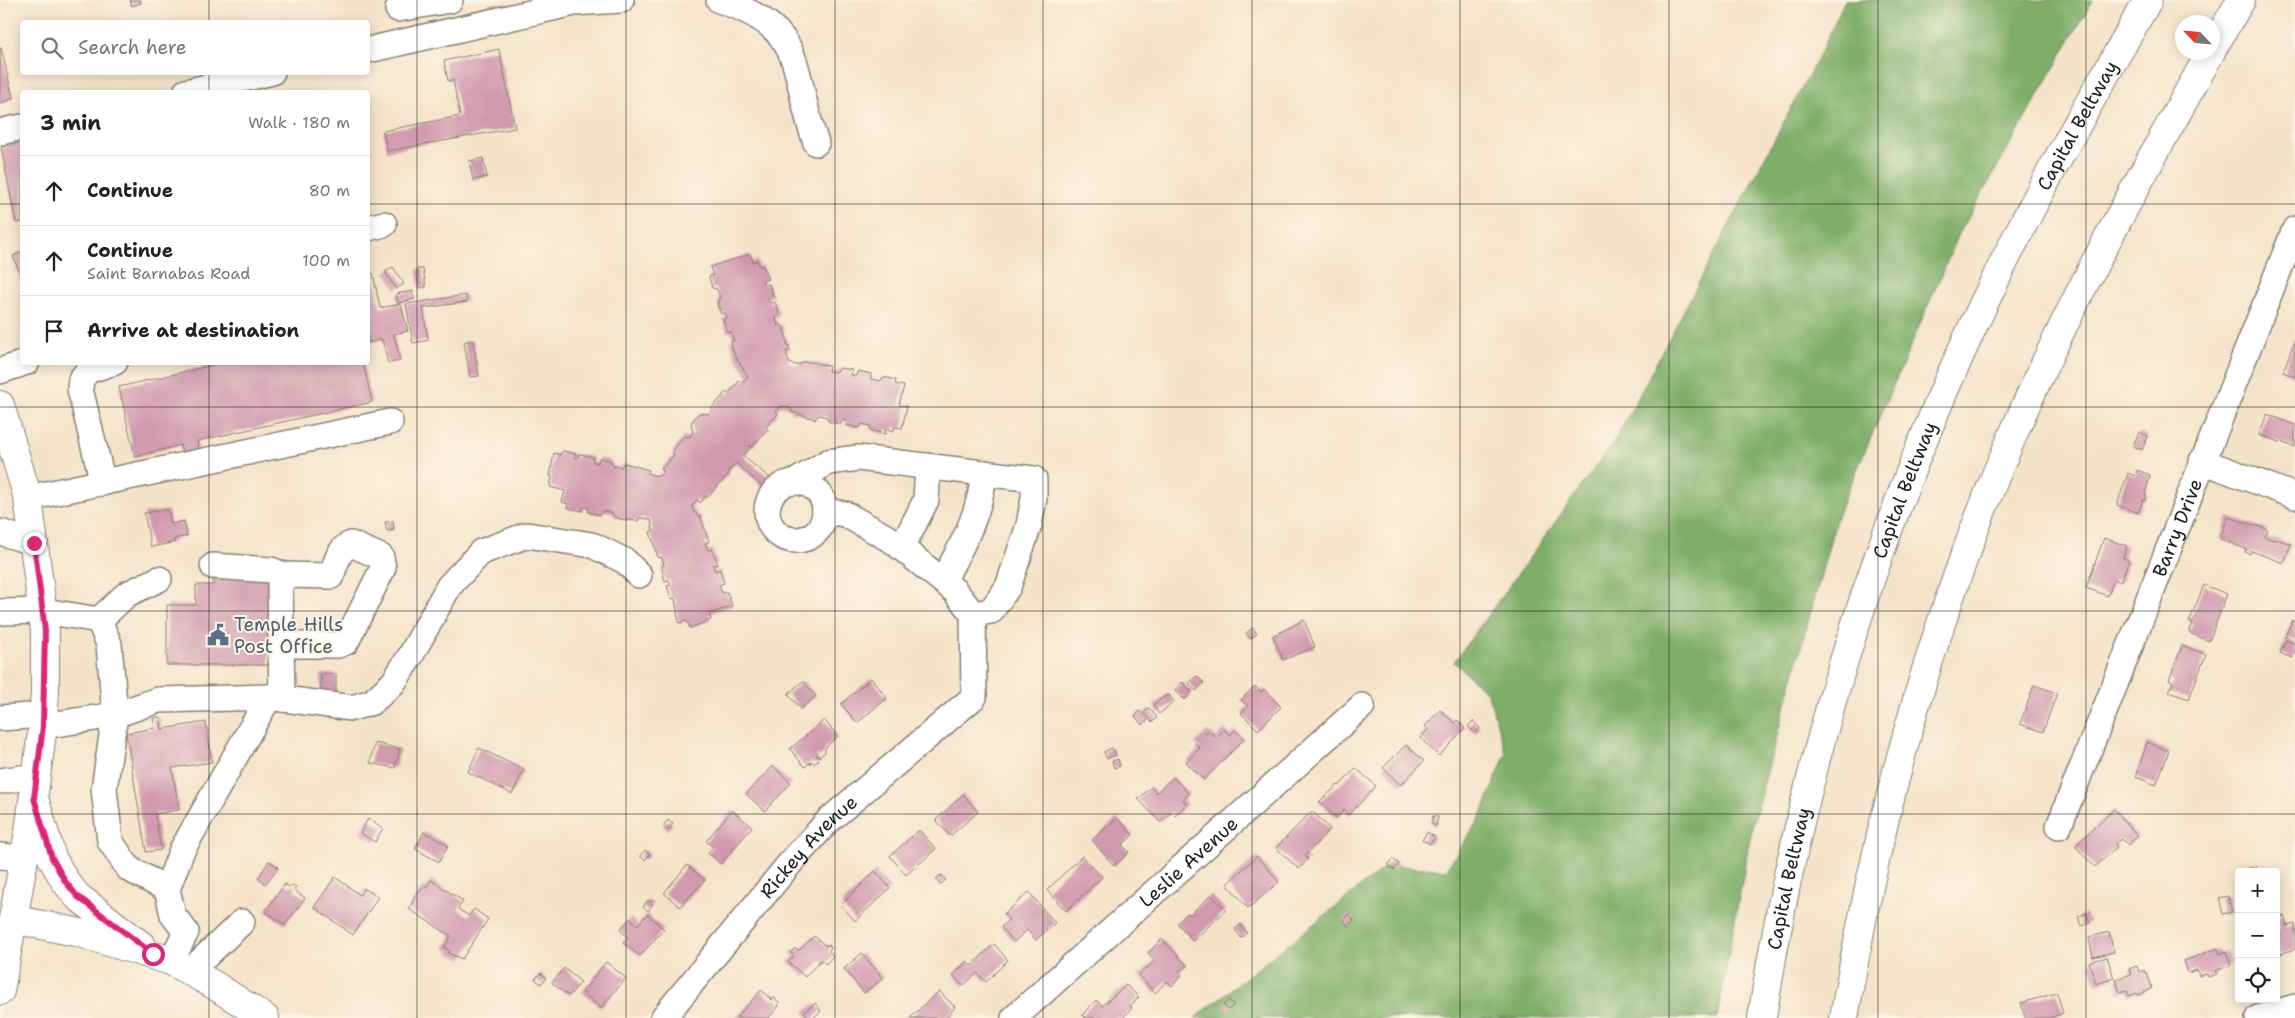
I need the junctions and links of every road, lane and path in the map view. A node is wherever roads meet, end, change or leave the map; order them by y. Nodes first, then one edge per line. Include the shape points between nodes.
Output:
1 (450, 0) edge
2 (464, 0) edge
3 (621, 0) edge
4 (2148, 0) edge
5 (2240, 0) edge
6 (730, 2) edge
7 (520, 7) edge
8 (398, 9) dead end
9 (469, 26) junction
10 (2220, 36) edge
11 (370, 50) edge
12 (2207, 60) edge
13 (265, 75) edge
14 (237, 87) edge
15 (206, 90) edge
16 (20, 127) edge
17 (0, 132) edge
18 (816, 143) dead end
19 (2295, 230) edge
20 (20, 364) edge
21 (106, 365) edge
22 (0, 371) edge
23 (0, 405) edge
24 (390, 422) dead end
25 (7, 455) edge
26 (2202, 461) junction
27 (928, 466) junction
28 (984, 473) junction
29 (103, 482) junction
30 (796, 482) junction
31 (2295, 496) edge
32 (28, 498) junction
33 (825, 511) junction
34 (0, 532) edge
35 (34, 543) junction
36 (900, 547) junction
37 (213, 566) dead end
38 (283, 575) junction
39 (639, 575) dead end
40 (159, 579) dead end
41 (943, 581) junction
42 (44, 611) junction
43 (0, 612) edge
44 (974, 614) junction
45 (99, 620) junction
46 (281, 646) junction
47 (275, 698) junction
48 (1362, 706) dead end
49 (115, 715) junction
50 (0, 718) edge
51 (43, 721) junction
52 (0, 781) edge
53 (35, 787) junction
54 (2060, 826) dead end
55 (12, 857) edge
56 (167, 889) junction
57 (6, 918) edge
58 (242, 922) dead end
59 (171, 962) junction
60 (0, 991) edge
61 (2295, 1007) edge
62 (265, 1018) edge
63 (663, 1018) edge
64 (1014, 1018) edge
65 (1762, 1018) edge
66 (1844, 1018) edge
67 (2258, 1018) edge

1 - 8 street
2 - 9 street
3 - 7 street
4 - 65 main road, Capital Beltway via 1999,271 1907,483 1866,593 1834,694 1785,893
5 - 10 main road
6 - 18 street via 772,26 792,53 806,116
7 - 9 street
9 - 11 street
12 - 66 main road via 2071,308 2017,424 1980,519 1941,622 1906,740 1882,833
13 - 14 street
14 - 15 street
16 - 17 street
19 - 26 street, Barry Drive
20 - 22 street
21 - 29 street via 89,370 81,379 80,390
23 - 25 main road
24 - 29 street
25 - 32 main road
26 - 31 street
26 - 54 street, Barry Drive
27 - 28 street
27 - 30 street via 858,458 828,462
27 - 36 street via 926,500
28 - 41 street via 972,527
28 - 44 street via 1034,479 1034,498 1029,525 1008,587 991,611
29 - 32 street
30 - 33 street via 816,490
30 - 33 street via 784,484 768,500 766,512 775,533 790,540 807,539 820,527
32 - 35 main road
33 - 36 street via 845,514
34 - 35 street
35 - 42 main road
36 - 41 street
37 - 38 street via 271,570
38 - 46 street via 280,586
38 - 46 street via 331,576 341,551 351,544 381,557 383,562 383,568 346,642 338,645
39 - 47 street via 625,562 592,545 528,535 481,552 450,586 393,682 372,702 352,708
40 - 45 street via 128,594
41 - 44 street
42 - 43 street
42 - 45 street
42 - 51 main road
44 - 63 street, Rickey Avenue via 974,697 828,821
45 - 49 street via 109,644
46 - 47 street
47 - 49 street via 158,700
47 - 56 street via 182,850
48 - 64 street, Leslie Avenue
49 - 51 street
49 - 56 street via 104,789 110,841 129,869
50 - 51 street
51 - 53 main road
52 - 53 street
53 - 55 main road
53 - 59 main road via 52,858 65,881 77,896
55 - 57 main road
56 - 59 street via 174,915 186,932
57 - 59 main road via 80,934
57 - 60 main road
58 - 59 street
59 - 62 main road
61 - 67 street

